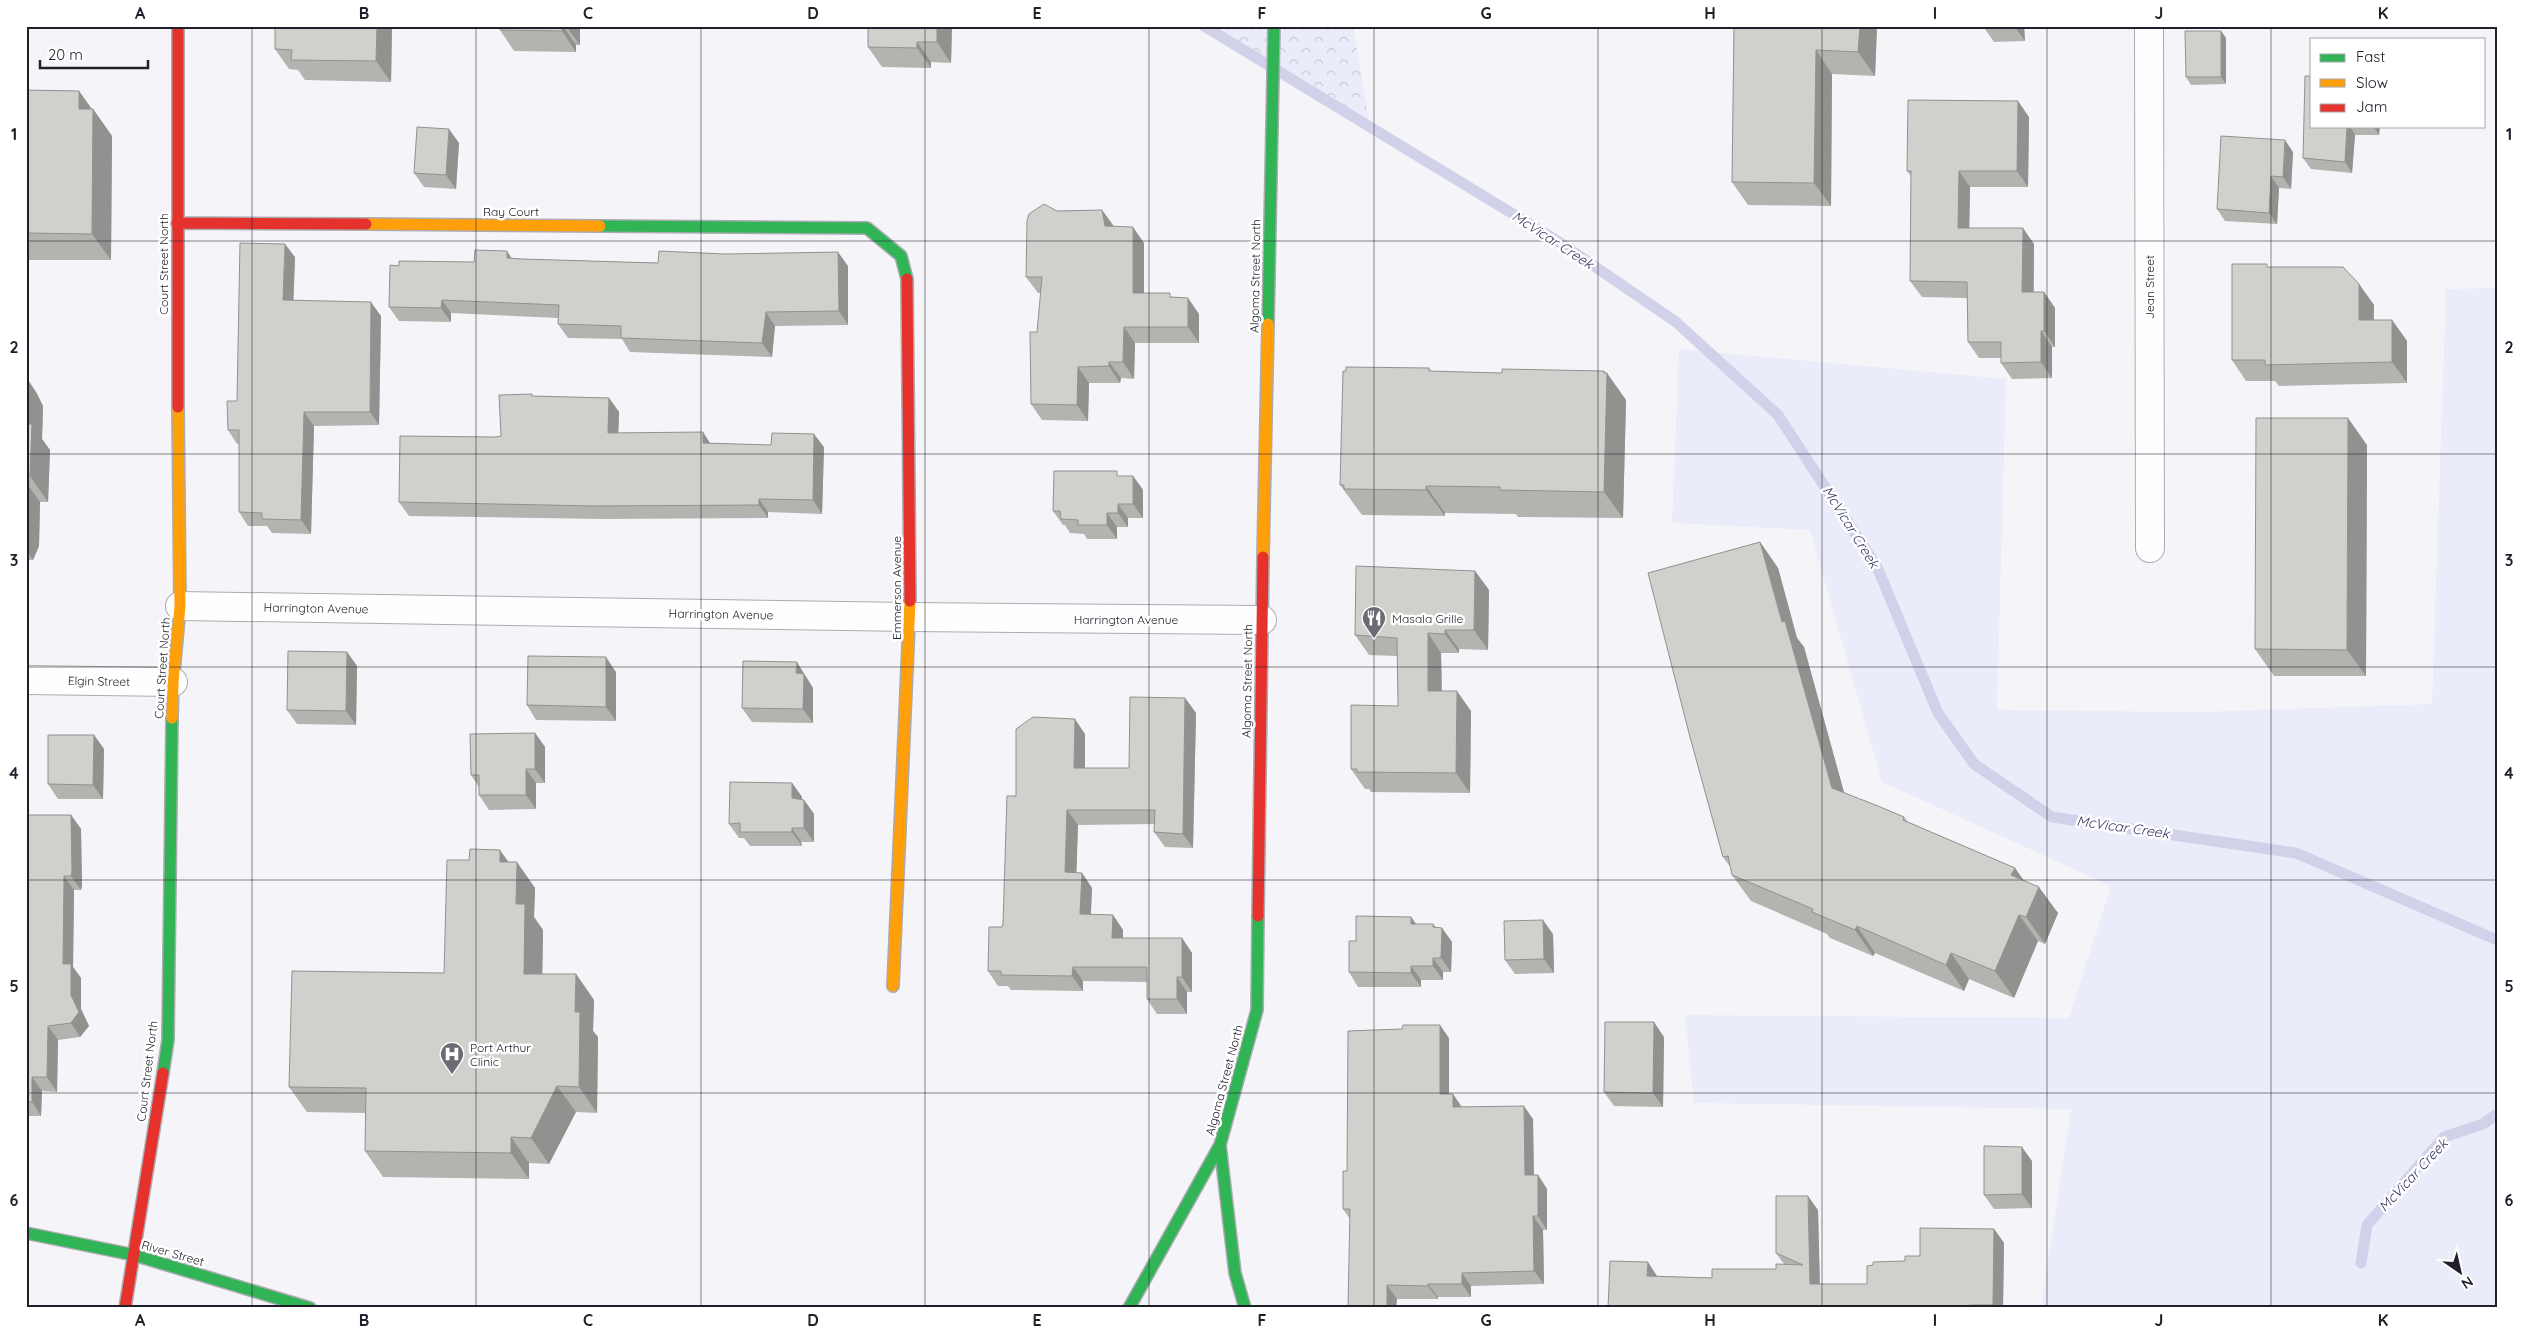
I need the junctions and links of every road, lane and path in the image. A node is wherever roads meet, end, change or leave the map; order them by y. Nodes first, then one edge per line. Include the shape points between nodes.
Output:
1 (178, 26) edge
2 (1274, 26) edge
3 (2149, 26) edge
4 (177, 223) junction
5 (846, 227) joint
6 (2150, 548) dead end
7 (180, 606) junction
8 (910, 617) junction
9 (1262, 620) junction
10 (26, 680) edge
11 (173, 682) junction
12 (893, 986) dead end
13 (1220, 1145) junction
14 (26, 1233) edge
15 (134, 1255) junction
16 (125, 1308) edge
17 (310, 1308) edge
18 (1129, 1308) edge
19 (1245, 1308) edge

1 - 4 street, Court Street North
2 - 9 street, Algoma Street North
3 - 6 street, Jean Street
4 - 5 street, Ray Court
4 - 7 street, Court Street North
5 - 8 street, Emmerson Avenue via 867,228 901,256 908,285
7 - 8 street, Harrington Avenue
7 - 11 street, Court Street North
8 - 9 street, Harrington Avenue
8 - 12 street, Emmerson Avenue
9 - 13 street, Algoma Street North via 1257,1010
10 - 11 street, Elgin Street
11 - 15 street, Court Street North via 168,1040
13 - 18 street, Algoma Street North
13 - 19 street via 1235,1274
14 - 15 street, River Street
15 - 16 street, Court Street North
15 - 17 street, River Street

